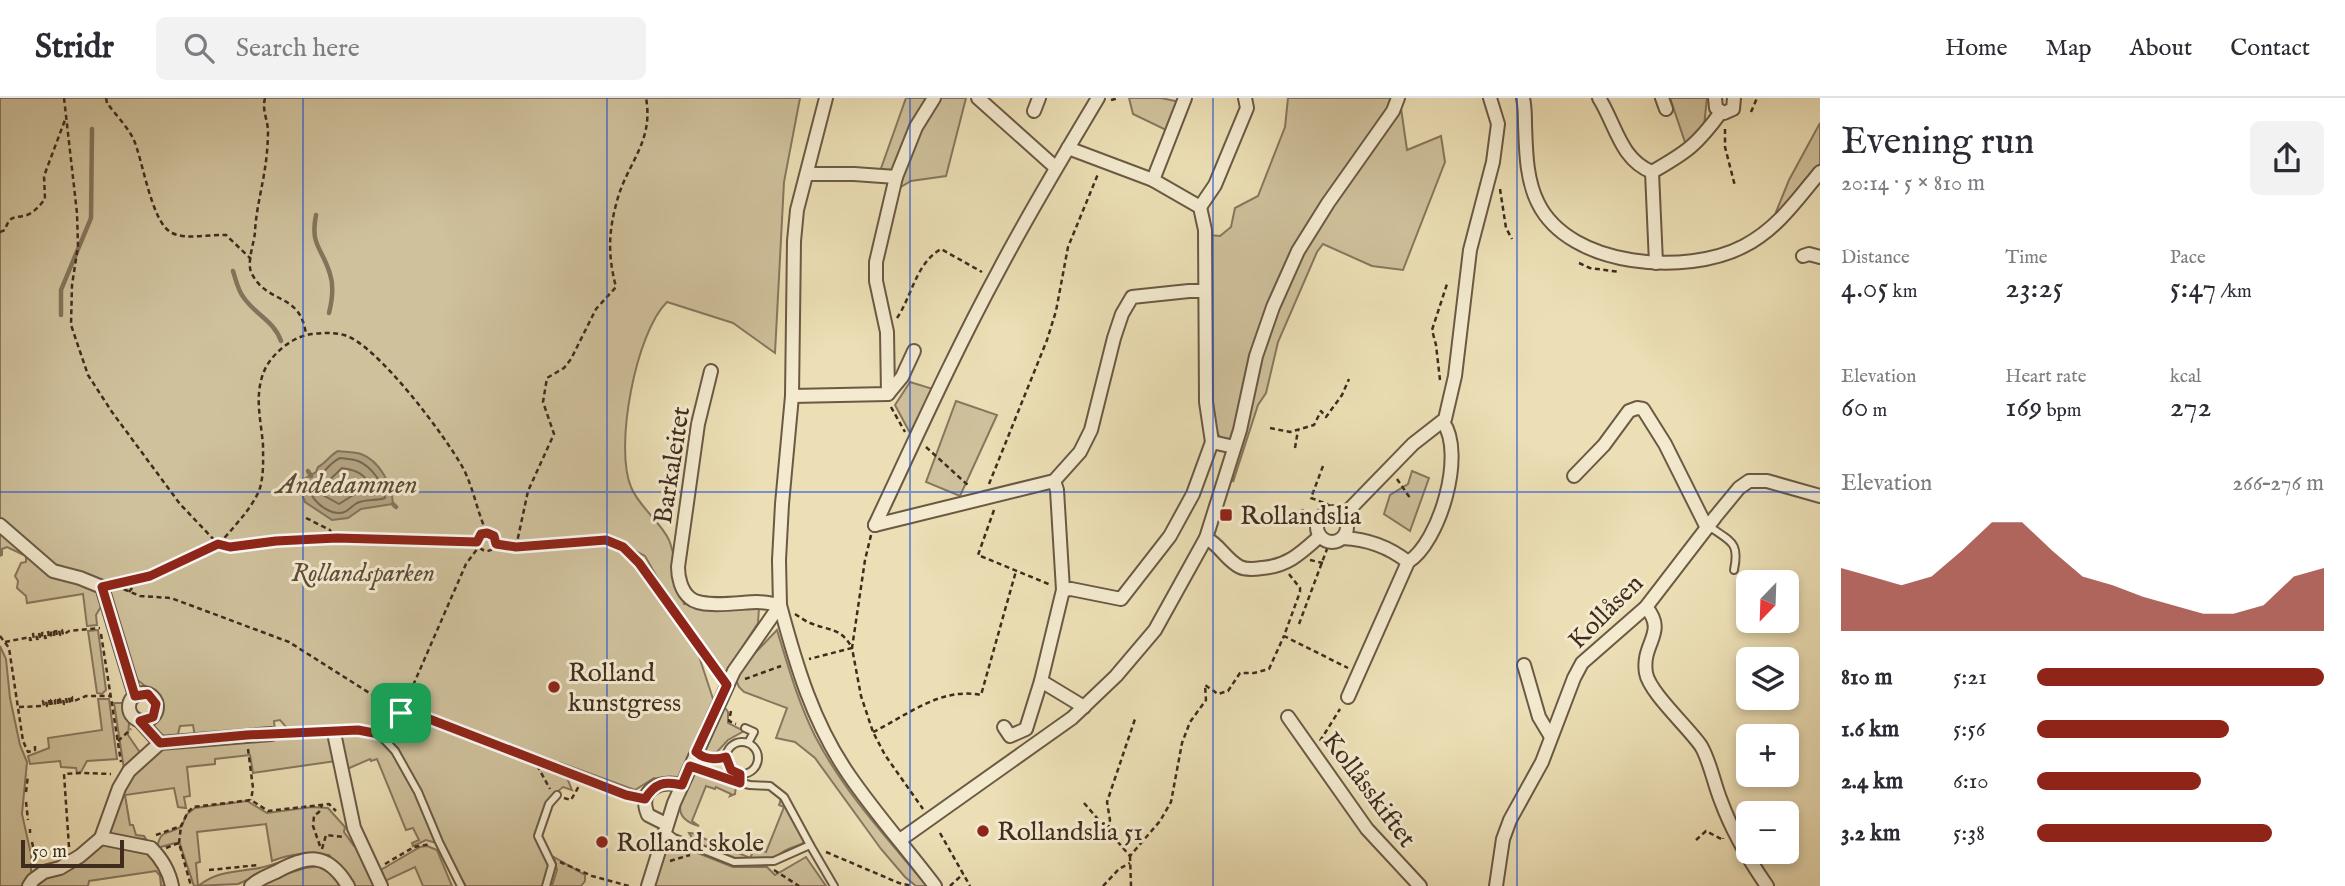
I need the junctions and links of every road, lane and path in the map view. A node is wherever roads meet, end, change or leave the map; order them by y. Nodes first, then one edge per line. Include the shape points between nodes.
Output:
1 (64, 98) edge
2 (106, 98) edge
3 (265, 98) edge
4 (646, 98) edge
5 (826, 98) edge
6 (934, 98) edge
7 (978, 98) edge
8 (1039, 98) edge
9 (1098, 98) edge
10 (1185, 98) edge
11 (1245, 98) edge
12 (1398, 98) edge
13 (1490, 98) edge
14 (1523, 98) edge
15 (1599, 98) edge
16 (1715, 98) edge
17 (1734, 98) edge
18 (1757, 98) edge
19 (1034, 111) dead end
20 (1724, 112) junction
21 (1751, 112) dead end
22 (66, 119) junction
23 (1068, 148) junction
24 (1103, 161) junction
25 (1055, 167) junction
26 (1820, 172) edge
27 (1652, 173) junction
28 (807, 174) junction
29 (896, 177) junction
30 (1153, 180) junction
31 (1499, 184) dead end
32 (1735, 186) dead end
33 (1200, 206) junction
34 (0, 232) edge
35 (1512, 239) dead end
36 (1803, 256) dead end
37 (1820, 257) edge
38 (251, 259) junction
39 (1579, 263) dead end
40 (1656, 263) junction
41 (1623, 272) dead end
42 (995, 278) junction
43 (1447, 284) dead end
44 (1205, 291) junction
45 (887, 332) junction
46 (306, 335) junction
47 (914, 351) dead end
48 (711, 370) dead end
49 (1349, 379) dead end
50 (1440, 382) dead end
51 (888, 394) junction
52 (792, 396) junction
53 (1443, 422) junction
54 (1270, 428) dead end
55 (1298, 430) junction
56 (914, 440) junction
57 (1212, 442) junction
58 (1234, 447) junction
59 (1295, 448) dead end
60 (1323, 466) dead end
61 (1389, 467) junction
62 (1574, 475) dead end
63 (1054, 481) junction
64 (1410, 498) dead end
65 (1820, 498) edge
66 (981, 500) junction
67 (1303, 509) dead end
68 (1338, 513) junction
69 (306, 518) dead end
70 (1318, 522) junction
71 (0, 525) edge
72 (875, 526) junction
73 (1708, 527) junction
74 (487, 533) junction
75 (333, 538) junction
76 (1206, 538) junction
77 (1343, 538) junction
78 (1325, 539) junction
79 (477, 542) junction
80 (218, 544) junction
81 (496, 544) junction
82 (516, 547) junction
83 (478, 548) junction
84 (1408, 562) junction
85 (1280, 566) junction
86 (1016, 570) junction
87 (1734, 570) dead end
88 (140, 578) junction
89 (102, 587) junction
90 (1063, 590) junction
91 (129, 592) junction
92 (780, 605) junction
93 (1646, 607) junction
94 (110, 609) junction
95 (1299, 624) dead end
96 (100, 628) junction
97 (56, 630) dead end
98 (48, 631) dead end
99 (39, 633) dead end
100 (0, 636) edge
101 (57, 636) junction
102 (1284, 636) junction
103 (49, 637) junction
104 (40, 638) junction
105 (5, 642) junction
106 (852, 649) junction
107 (809, 659) dead end
108 (1524, 665) dead end
109 (781, 666) dead end
110 (1348, 668) dead end
111 (1041, 681) junction
112 (727, 685) junction
113 (111, 696) junction
114 (1348, 697) joint
115 (66, 698) dead end
116 (58, 699) dead end
117 (132, 699) junction
118 (49, 700) dead end
119 (67, 703) junction
120 (112, 703) junction
121 (58, 704) junction
122 (50, 706) junction
123 (19, 707) junction
124 (1084, 708) junction
125 (401, 713) junction
126 (1287, 717) dead end
127 (1135, 719) dead end
128 (140, 721) junction
129 (745, 727) dead end
130 (1004, 727) dead end
131 (873, 732) junction
132 (334, 733) junction
133 (271, 734) joint
134 (379, 734) junction
135 (247, 735) junction
136 (1552, 737) junction
137 (118, 741) junction
138 (160, 743) junction
139 (748, 743) junction
140 (35, 744) dead end
141 (1321, 746) dead end
142 (696, 752) junction
143 (726, 757) junction
144 (533, 758) junction
145 (690, 766) junction
146 (740, 774) junction
147 (28, 775) dead end
148 (123, 777) junction
149 (583, 779) junction
150 (740, 783) junction
151 (682, 785) junction
152 (26, 792) dead end
153 (573, 796) dead end
154 (556, 797) joint
155 (645, 799) junction
156 (251, 800) junction
157 (26, 802) dead end
158 (1084, 803) dead end
159 (322, 804) junction
160 (923, 809) dead end
161 (28, 820) dead end
162 (181, 826) junction
163 (666, 828) junction
164 (1108, 830) junction
165 (355, 831) junction
166 (940, 832) dead end
167 (1723, 835) dead end
168 (101, 838) junction
169 (900, 840) junction
170 (1696, 840) dead end
171 (32, 842) dead end
172 (179, 843) junction
173 (440, 845) junction
174 (810, 845) junction
175 (154, 851) junction
176 (707, 852) junction
177 (317, 855) junction
178 (1129, 856) junction
179 (548, 857) junction
180 (77, 858) junction
181 (766, 863) junction
182 (1130, 863) junction
183 (265, 864) dead end
184 (209, 870) dead end
185 (374, 871) junction
186 (652, 872) junction
187 (40, 874) junction
188 (963, 874) junction
189 (29, 886) edge
190 (172, 886) edge
191 (191, 886) edge
192 (251, 886) edge
193 (348, 886) edge
194 (381, 886) edge
195 (461, 886) edge
196 (547, 886) edge
197 (629, 886) edge
198 (648, 886) edge
199 (799, 886) edge
200 (834, 886) edge
201 (912, 886) edge
202 (935, 886) edge
203 (950, 886) edge
204 (970, 886) edge
205 (1103, 886) edge
206 (1131, 886) edge
207 (1420, 886) edge
208 (1496, 886) edge
209 (1768, 886) edge

1 - 22 path
2 - 38 path via 133,139 158,216 167,230 187,236 226,235
3 - 38 path via 265,168
4 - 82 path via 644,142 617,199 611,229 609,260 616,288 596,309 572,359 547,379 542,402 554,434 528,491
5 - 28 street
6 - 29 street via 916,127
7 - 25 street
8 - 19 street
9 - 23 street
10 - 30 street
11 - 33 street via 1247,108 1215,186
12 - 58 street via 1298,251 1273,307
13 - 53 street via 1498,124 1493,162 1470,250 1451,402
14 - 40 street via 1532,188 1548,219 1589,248 1627,261
15 - 27 street via 1624,149
16 - 20 street via 1714,105
17 - 20 street via 1734,106
18 - 21 path
20 - 27 street via 1689,151
20 - 32 path via 1725,148
22 - 34 path via 44,176 45,199 36,210 15,215
22 - 80 path via 78,246 71,326 88,375 180,505
23 - 24 street
23 - 25 street
24 - 30 street
24 - 66 path via 1068,247 1047,341
25 - 42 street
26 - 40 street via 1779,222 1744,246 1699,261
27 - 40 street
28 - 29 street
28 - 52 street via 794,241
29 - 45 street via 876,262
30 - 33 street
31 - 35 path
33 - 44 street via 1205,230
36 - 37 street
38 - 46 path via 249,271 261,288 295,307 305,321
39 - 41 path
42 - 45 path via 941,249 921,269
42 - 56 street
43 - 50 path via 1432,330
44 - 57 street via 1206,402
44 - 63 street via 1132,297 1126,304 1091,430 1080,452
45 - 51 street
46 - 74 path via 345,335 367,348 394,377 435,424 462,467
46 - 80 path via 282,348 260,382 264,470 259,491
47 - 51 street
48 - 92 street, Barkaleitet via 698,424 678,579 689,598 699,602
49 - 55 path via 1326,417 1321,411 1314,425
51 - 52 street
51 - 56 path via 895,414
52 - 92 street via 782,504
53 - 61 street
53 - 84 street via 1452,439 1449,491 1422,551
54 - 55 path
55 - 59 path
56 - 66 path
56 - 72 street
57 - 58 street
57 - 90 street via 1193,494 1170,536 1121,599
58 - 76 street
60 - 68 path via 1311,498
61 - 64 path
61 - 68 street
62 - 73 street via 1629,411 1643,409
63 - 66 street
63 - 90 street
65 - 73 street, Kollåsen via 1767,481 1749,481
66 - 72 street
66 - 86 path via 995,511 978,555
67 - 70 path via 1301,516
68 - 70 street via 1324,514
68 - 77 street via 1348,524
69 - 75 path via 330,530
70 - 78 street via 1318,532
71 - 89 street via 53,572
72 - 106 path via 867,544
73 - 87 lane via 1734,546
73 - 93 street, Kollåsen
74 - 79 path
74 - 81 path via 494,536
75 - 79 path
75 - 80 path via 230,547
76 - 85 street via 1242,569
76 - 124 street via 1155,630
77 - 78 street
77 - 84 street via 1366,541
78 - 85 street
78 - 95 path via 1325,558
79 - 83 path
80 - 88 path
81 - 82 path
81 - 83 path via 490,551
82 - 112 path via 606,540 623,547
83 - 125 path via 466,564
84 - 114 street
85 - 102 path via 1300,588
86 - 90 path
86 - 131 path via 981,695 953,693 936,698
88 - 89 path
88 - 91 path
89 - 91 path
89 - 94 street
90 - 111 street
91 - 125 path via 171,598 289,642
92 - 106 path via 811,624 829,627 847,639
92 - 112 street
92 - 169 street via 802,683 823,730 848,773
93 - 136 street, Kollåsen via 1582,663
93 - 209 street via 1656,626 1646,654 1646,675 1701,746 1730,825
94 - 96 path via 100,612
94 - 117 street
96 - 101 path via 63,635 59,630
96 - 113 path
97 - 101 path
98 - 103 path
99 - 104 path
100 - 105 path
101 - 103 path via 51,631
102 - 110 path
102 - 178 path via 1269,669 1240,673 1228,691 1218,694 1205,685 1206,700 1182,743 1171,802
103 - 104 path via 45,632
104 - 105 path via 33,634 34,639
105 - 123 path
106 - 107 path
106 - 131 path
108 - 136 street via 1539,717
109 - 112 path
111 - 124 street
111 - 130 street via 1026,729 1010,736
112 - 142 street
113 - 119 path via 86,696 72,702 72,697
113 - 120 path
114 - 141 path via 1320,739
115 - 119 path
116 - 121 path
117 - 120 path
117 - 128 street via 131,714
117 - 128 street via 148,694 156,704 153,717
118 - 122 path
119 - 121 path via 60,699
120 - 137 path
121 - 122 path via 51,700
122 - 123 path via 43,701 44,706
123 - 140 path via 28,752 35,750
124 - 169 street
125 - 134 path
125 - 144 path via 424,717
126 - 207 street, Kollåsskiftet via 1367,828
127 - 164 path via 1107,802
128 - 137 path
128 - 138 street
129 - 139 lane via 754,732
131 - 160 path
132 - 133 lane
132 - 134 lane via 358,730
132 - 165 street
133 - 135 street
134 - 173 lane via 395,751 418,792
135 - 138 street
135 - 156 path
136 - 208 street, Kollåsen via 1510,820
137 - 148 path
138 - 148 street
139 - 143 lane via 733,744
139 - 146 lane via 756,750 757,765 750,773
142 - 143 lane via 715,760
142 - 145 street
143 - 146 lane via 731,770
144 - 149 path
144 - 154 path
145 - 150 lane
145 - 151 street
146 - 150 lane
147 - 152 path
148 - 168 street
148 - 180 path via 82,772 64,775 68,844
149 - 153 path
149 - 155 path
150 - 174 lane via 771,786 784,797
151 - 155 street via 661,783
151 - 163 street
154 - 179 lane via 538,836
155 - 163 street via 648,816
156 - 159 path via 268,811
156 - 162 path via 193,807
157 - 161 path
158 - 164 path
159 - 165 path via 329,804
159 - 177 path via 313,826
162 - 172 path
162 - 175 path via 156,834
163 - 176 lane via 674,838
163 - 186 street
164 - 178 path
165 - 177 path via 345,837 326,835
165 - 185 street
166 - 188 path
167 - 170 path via 1723,841 1706,831
168 - 175 street
168 - 180 street
169 - 202 street
171 - 187 path
172 - 175 path
172 - 191 path
173 - 185 path via 414,847
173 - 195 lane
174 - 181 lane
174 - 200 lane
174 - 201 path
175 - 190 street
176 - 181 lane via 734,862
176 - 186 path via 678,857
177 - 192 street via 300,859
177 - 193 street
178 - 182 path
179 - 196 lane via 552,865
179 - 197 path
180 - 187 street
181 - 199 path
182 - 205 path
182 - 206 path
183 - 184 path
185 - 194 street
186 - 198 street
187 - 189 street
188 - 203 path
188 - 204 path

